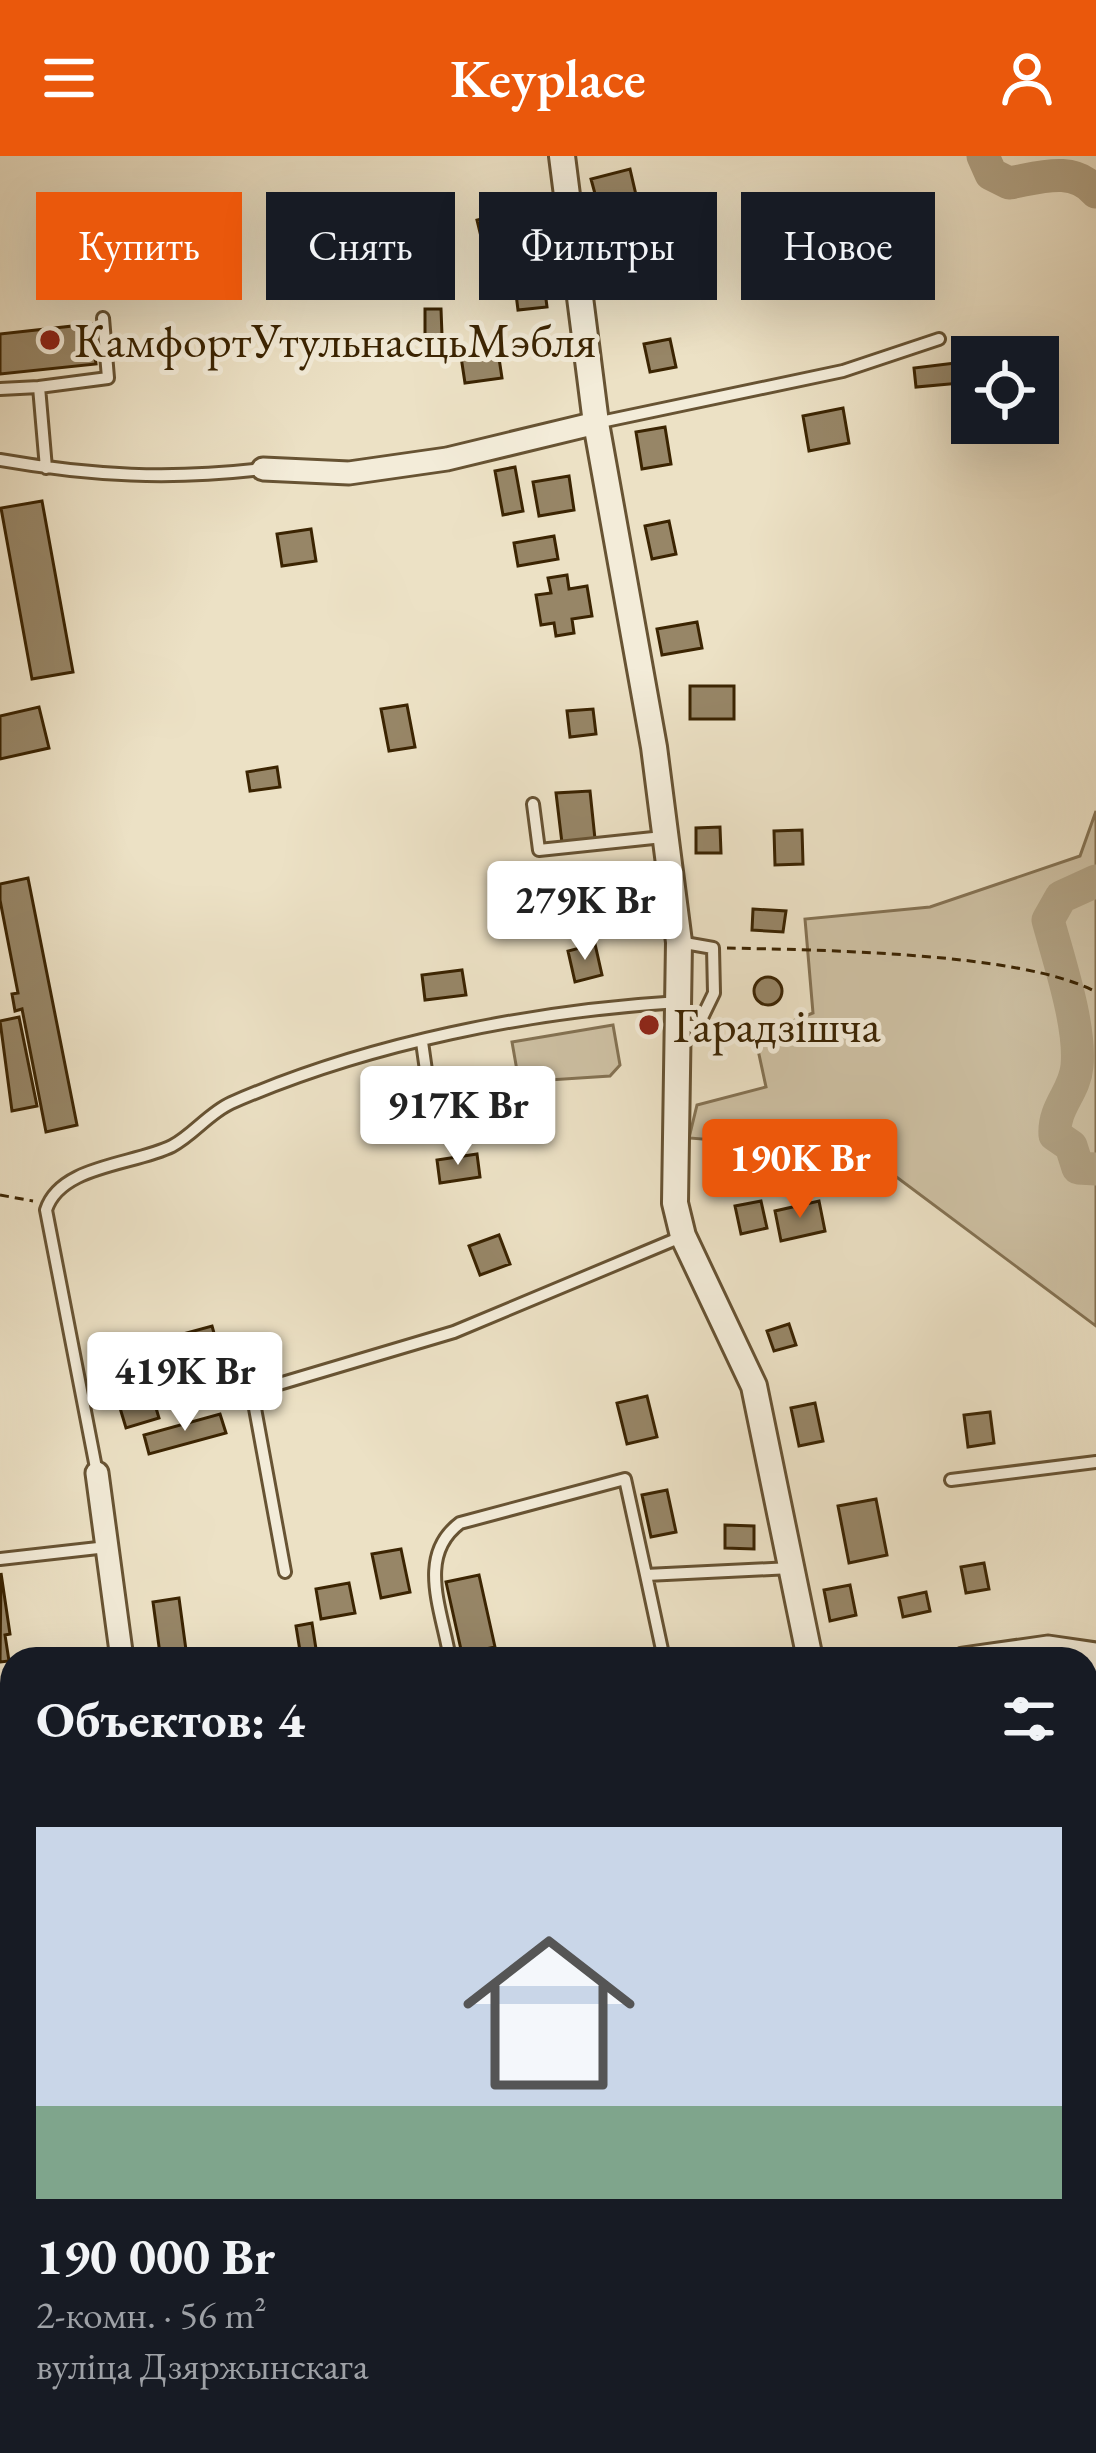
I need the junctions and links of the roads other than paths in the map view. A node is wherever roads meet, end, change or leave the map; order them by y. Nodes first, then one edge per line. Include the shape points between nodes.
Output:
1 (562, 156) edge
2 (103, 318) dead end
3 (939, 339) dead end
4 (39, 387) junction
5 (0, 389) edge
6 (596, 423) junction
7 (0, 460) edge
8 (46, 468) junction
9 (263, 469) joint
10 (533, 804) dead end
11 (667, 837) junction
12 (680, 942) junction
13 (680, 1014) junction
14 (422, 1042) junction
15 (433, 1120) dead end
16 (683, 1236) junction
17 (1096, 1462) edge
18 (98, 1473) joint
19 (951, 1480) dead end
20 (107, 1547) junction
21 (0, 1559) edge
22 (794, 1568) junction
23 (285, 1572) dead end
24 (646, 1575) junction
25 (120, 1647) edge
26 (448, 1647) edge
27 (661, 1647) edge
28 (808, 1647) edge

1 - 6 street
2 - 4 lane via 108,378
3 - 6 lane via 843,371
4 - 5 lane
4 - 8 lane
6 - 9 street via 349,473
6 - 11 street
7 - 8 lane
8 - 9 lane via 176,479
10 - 11 lane via 539,850
11 - 12 street
12 - 13 street
12 - 13 lane via 713,948 706,1014 698,1025
13 - 14 lane via 609,1006
13 - 16 street via 672,1161
14 - 15 lane
14 - 18 lane via 225,1106 174,1145 62,1184 46,1210
16 - 22 street via 754,1386
16 - 23 lane via 454,1332 252,1392
17 - 19 lane
18 - 20 street
20 - 21 lane
20 - 25 street
22 - 24 lane
22 - 28 street
24 - 26 lane via 625,1479 460,1523 432,1556
24 - 27 lane

